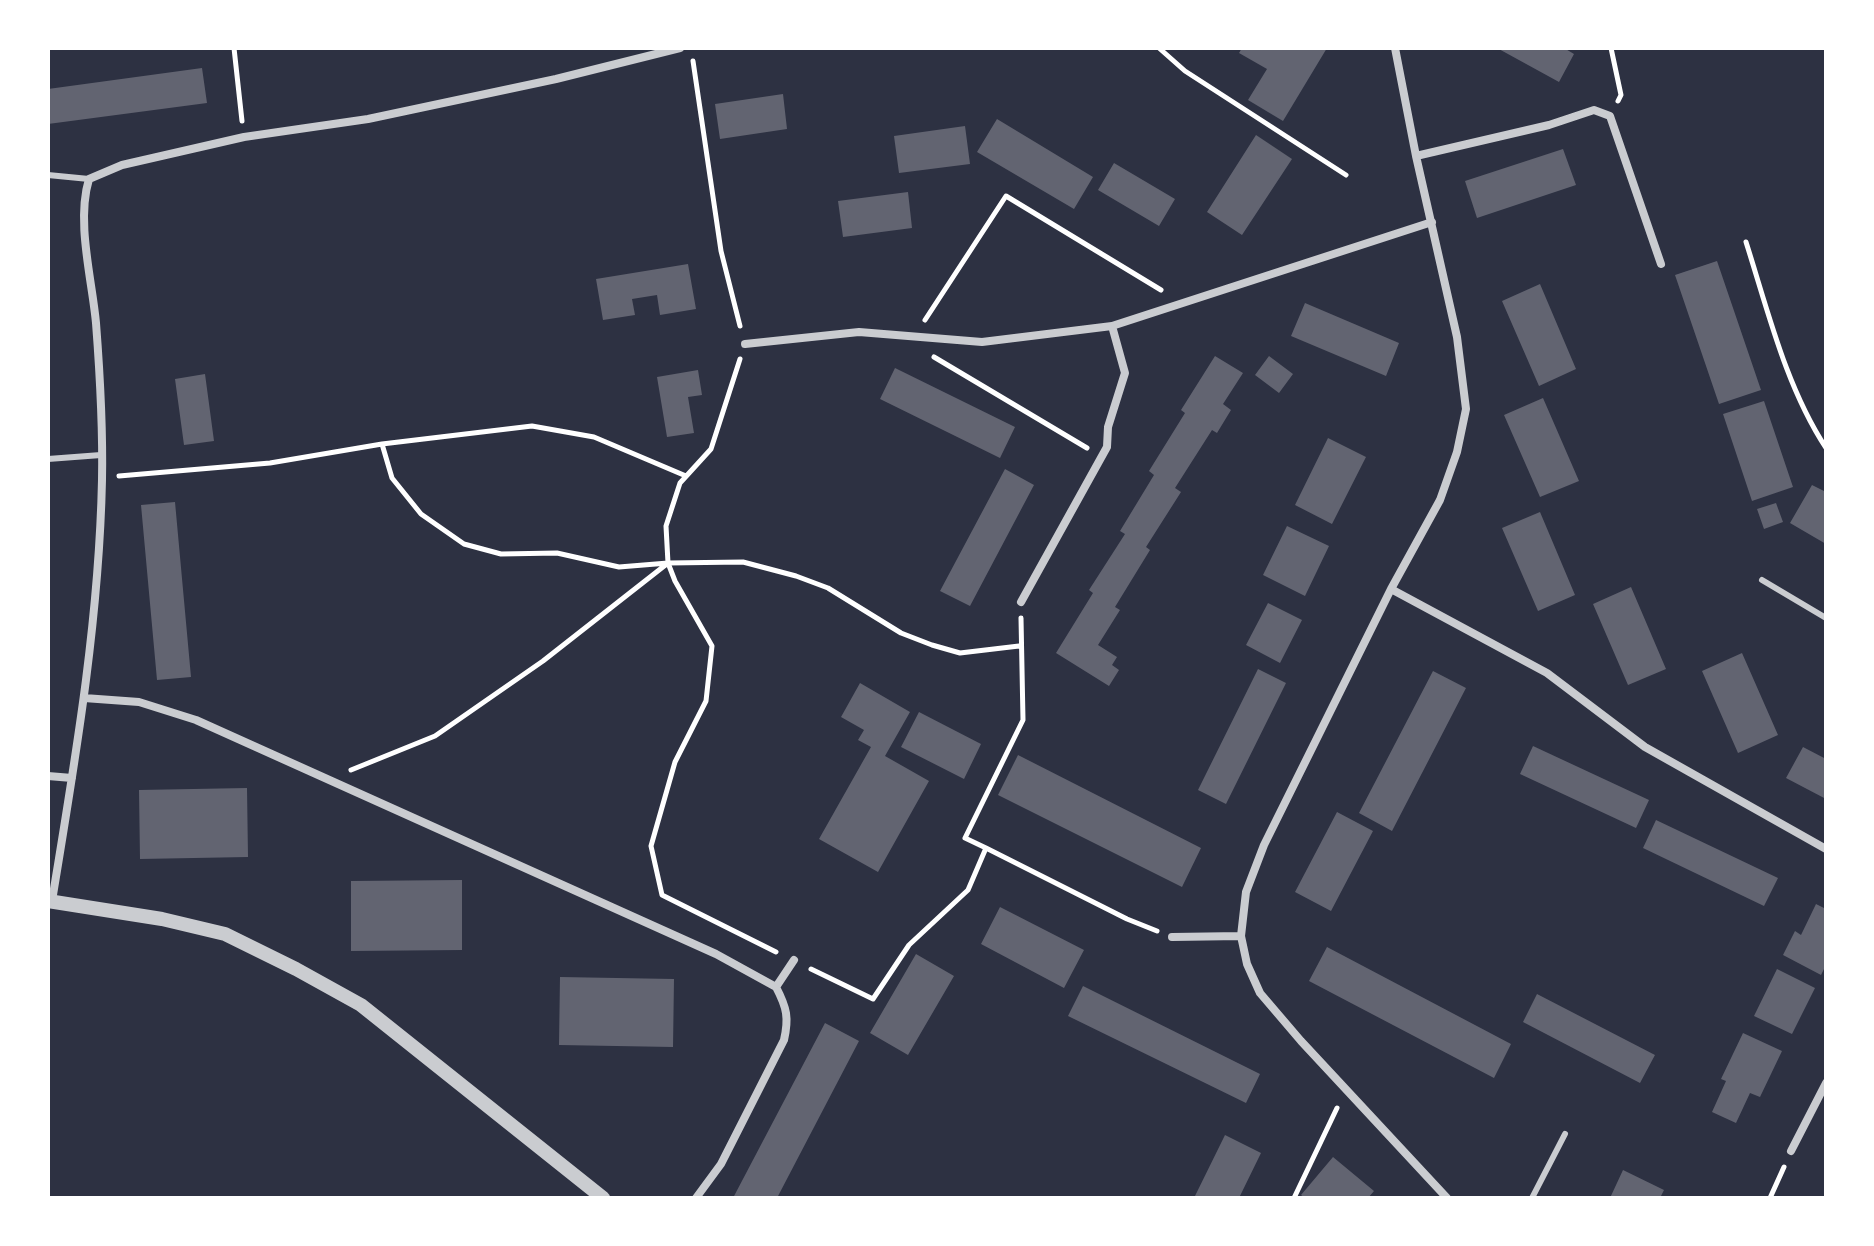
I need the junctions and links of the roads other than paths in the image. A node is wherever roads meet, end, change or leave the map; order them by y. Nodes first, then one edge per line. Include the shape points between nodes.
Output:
1 (680, 48) edge
2 (1395, 48) edge
3 (1416, 156) junction
4 (48, 175) edge
5 (89, 179) junction
6 (1432, 222) junction
7 (1661, 264) dead end
8 (1112, 326) junction
9 (745, 344) road end
10 (101, 455) junction
11 (48, 459) edge
12 (1762, 580) dead end
13 (1391, 589) junction
14 (1021, 602) road end
15 (1826, 618) edge
16 (84, 698) junction
17 (48, 776) edge
18 (72, 778) junction
19 (1826, 849) edge
20 (50, 901) edge
21 (1241, 936) junction
22 (1172, 937) road end
23 (794, 960) road end
24 (776, 987) junction
25 (1826, 1083) edge
26 (1565, 1134) dead end
27 (1791, 1151) road end
28 (603, 1198) edge
29 (696, 1198) edge
30 (1447, 1198) edge
31 (1532, 1198) edge

1 - 5 street via 368,119 244,137 122,165
2 - 3 street
3 - 6 street
3 - 7 street via 1594,110 1610,116
4 - 5 lane
5 - 10 street via 83,210 96,325
6 - 8 street
6 - 13 street via 1457,337 1466,409 1440,500
8 - 9 street via 982,342 859,332
8 - 14 street via 1125,373 1107,447
10 - 11 lane
10 - 16 street via 98,570
12 - 15 lane
13 - 19 street via 1547,673 1645,747
13 - 21 street via 1264,845 1246,892
16 - 18 street
16 - 24 street via 139,702 196,720 716,954
17 - 18 street
18 - 20 street
20 - 28 street via 225,934 309,976 361,1005
21 - 22 street
21 - 30 street via 1260,993
23 - 24 street
24 - 29 street via 788,1008 784,1040 721,1164
25 - 27 street
26 - 31 lane

